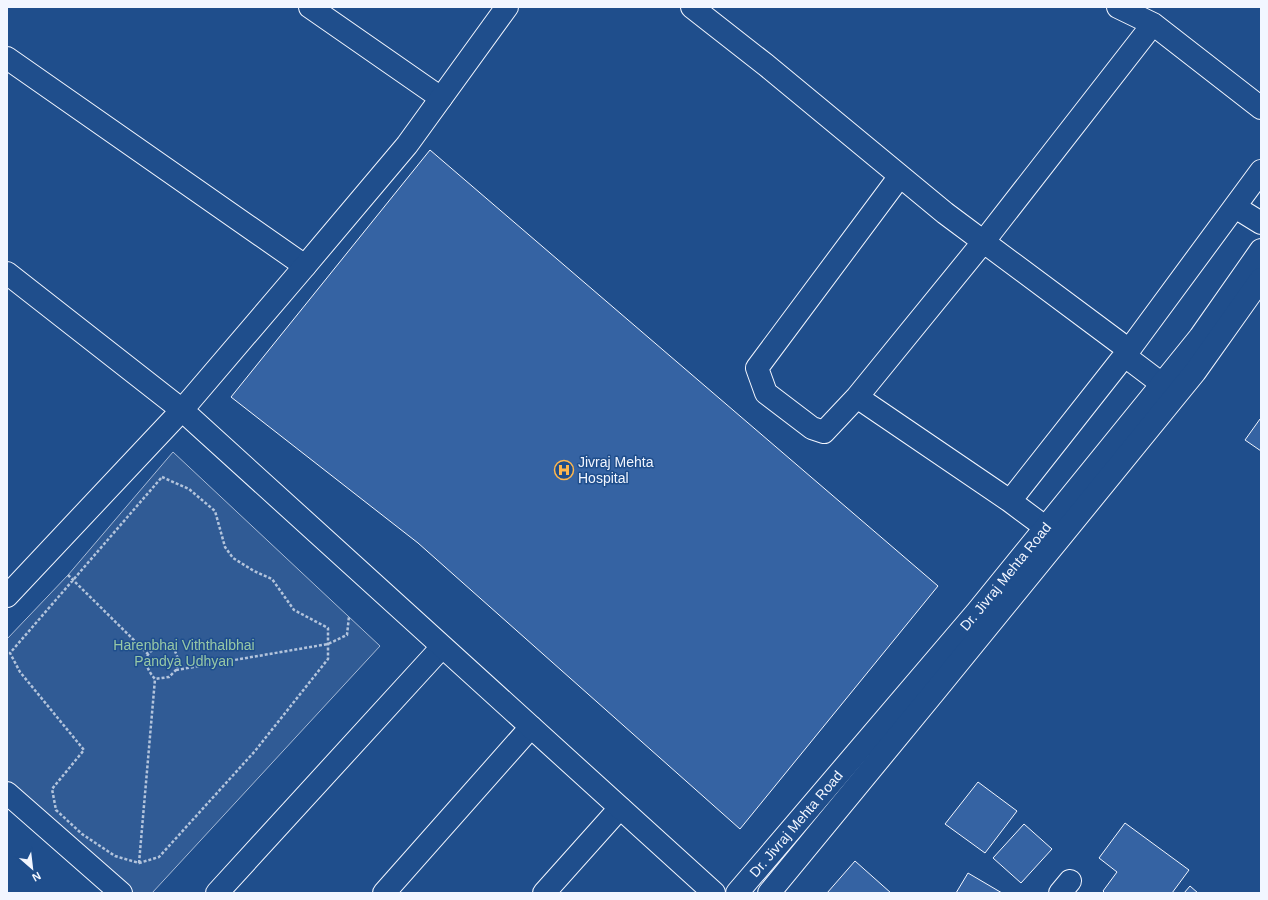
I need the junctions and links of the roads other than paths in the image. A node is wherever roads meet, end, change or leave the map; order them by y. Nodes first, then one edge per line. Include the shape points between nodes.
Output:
1 (310, 7) edge
2 (507, 7) edge
3 (692, 7) edge
4 (1118, 7) edge
5 (1153, 24) junction
6 (7, 58) edge
7 (441, 98) junction
8 (1261, 108) edge
9 (1261, 171) edge
10 (900, 176) junction
11 (1234, 207) junction
12 (1261, 223) edge
13 (984, 242) junction
14 (1261, 250) edge
15 (305, 266) junction
16 (7, 272) edge
17 (1261, 279) edge
18 (1127, 353) junction
19 (1162, 384) junction
20 (858, 397) junction
21 (182, 410) junction
22 (1010, 501) junction
23 (1045, 527) junction
24 (7, 596) edge
25 (442, 646) junction
26 (531, 727) junction
27 (7, 793) edge
28 (620, 808) junction
29 (121, 893) edge
30 (217, 893) edge
31 (384, 893) edge
32 (544, 893) edge
33 (714, 893) edge
34 (737, 893) edge
35 (769, 893) edge

1 - 7 street
2 - 7 street
3 - 10 street
4 - 5 street
5 - 8 street
5 - 13 street
6 - 15 street
7 - 15 street via 407,145
9 - 11 street
10 - 13 street
10 - 20 street via 757,368 766,393 812,428 824,432
11 - 12 street
11 - 18 street
13 - 18 street
13 - 20 street
14 - 19 street, Dr. Jivraj Mehta Road via 1200,337
15 - 21 street
16 - 21 street
17 - 35 street via 1195,372
18 - 19 street
18 - 22 street
19 - 23 street, Dr. Jivraj Mehta Road
20 - 22 street
21 - 24 street
21 - 25 street
22 - 23 street
23 - 34 street, Dr. Jivraj Mehta Road via 976,613
25 - 26 street
25 - 30 street
26 - 28 street
26 - 31 street
27 - 29 street
28 - 32 street
28 - 33 street

